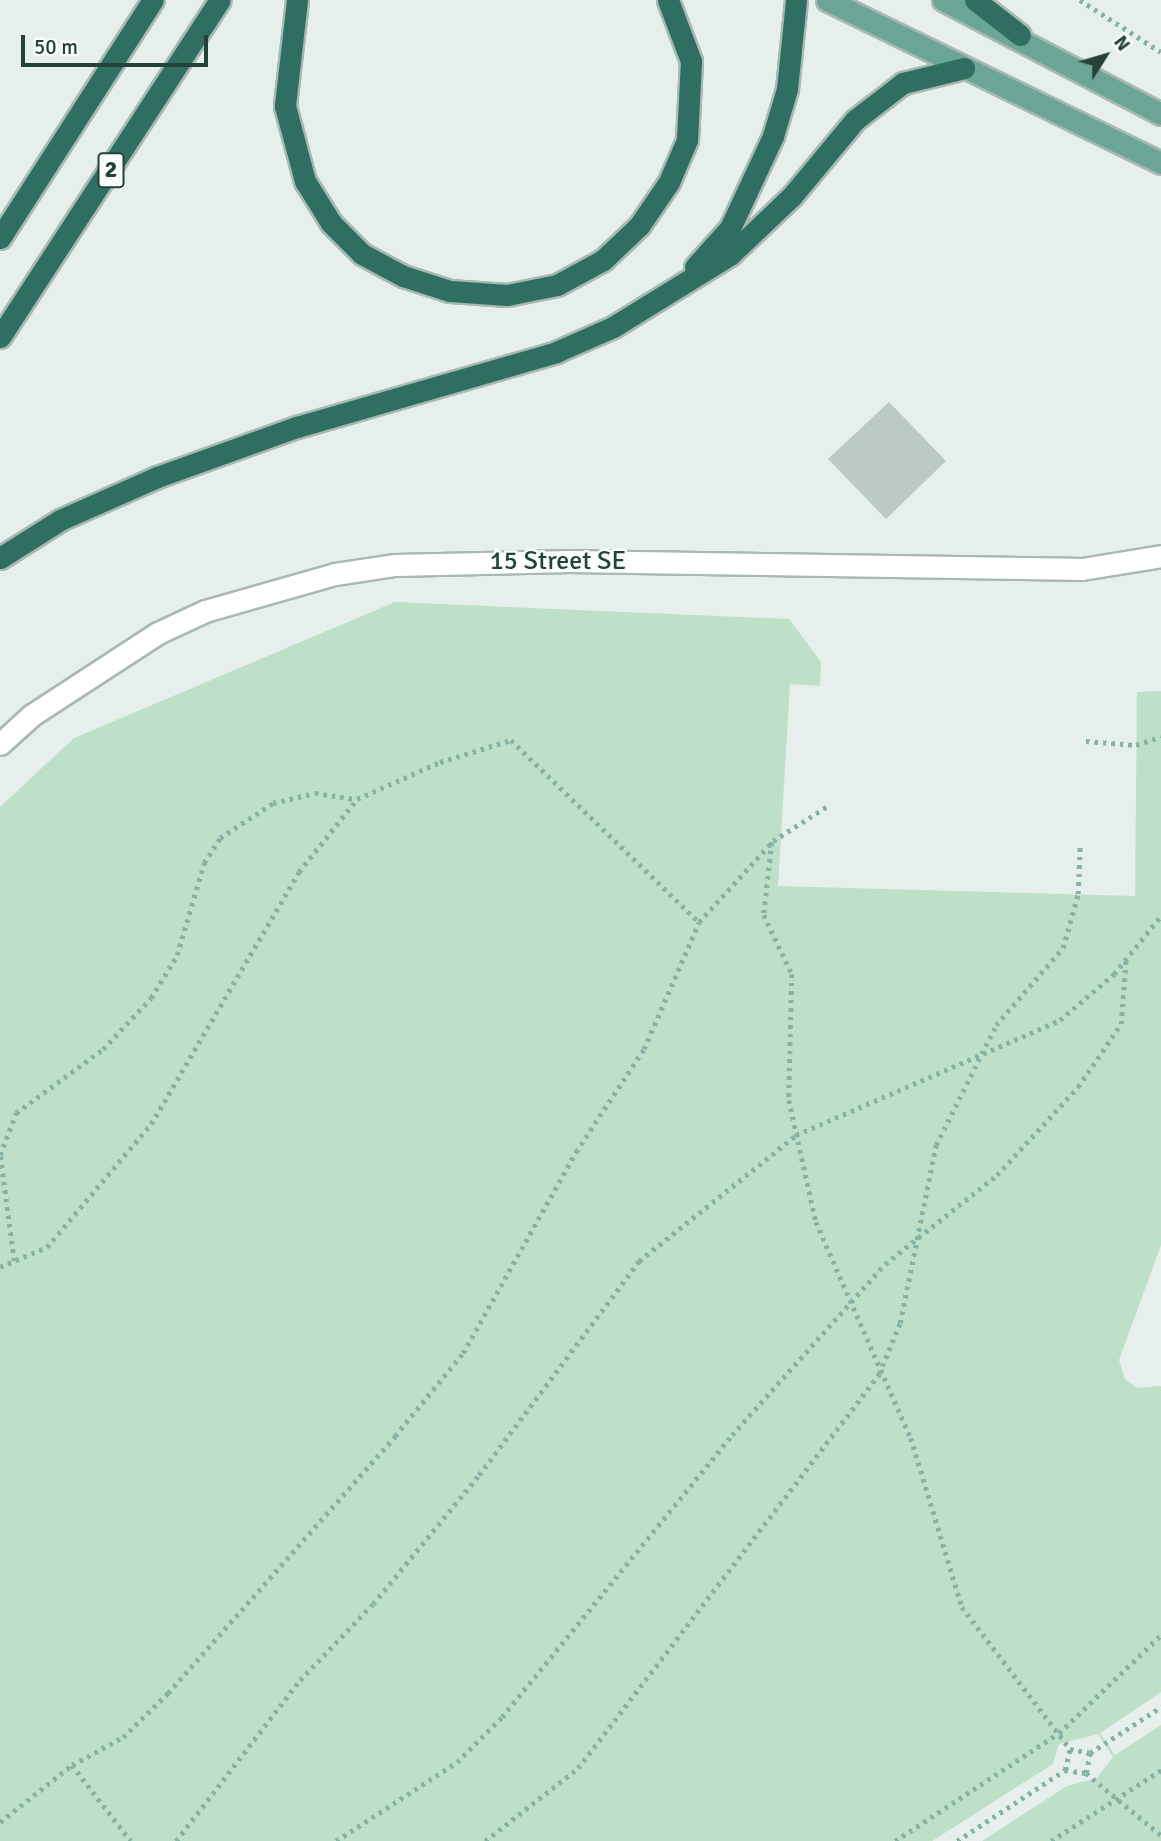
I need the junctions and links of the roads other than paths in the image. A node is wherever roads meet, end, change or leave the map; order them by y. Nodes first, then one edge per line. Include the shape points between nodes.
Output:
1 (153, 0) edge
2 (220, 0) edge
3 (297, 0) edge
4 (668, 0) edge
5 (796, 0) edge
6 (827, 0) edge
7 (943, 0) edge
8 (975, 0) edge
9 (1020, 35) junction
10 (964, 68) junction
11 (1161, 114) edge
12 (1161, 163) edge
13 (0, 238) edge
14 (684, 278) junction
15 (0, 337) edge
16 (1161, 556) edge
17 (0, 558) edge
18 (0, 744) edge

1 - 13 highway, 2
2 - 15 highway, 2
3 - 4 highway via 285,65 285,106 305,181 331,223 362,254 403,276 450,291 507,295 557,285 603,260 639,226 669,182 687,140 691,61
5 - 14 highway via 787,89 761,167 730,228
6 - 10 main road
7 - 9 main road
8 - 9 highway
9 - 11 main road
10 - 12 main road
10 - 14 highway via 902,83 855,120 792,196 731,254
14 - 17 highway via 613,327 556,352 297,427 157,477 60,520
16 - 18 street, 15 Street SE via 1082,569 544,561 395,565 335,574 231,603 158,633 32,715

